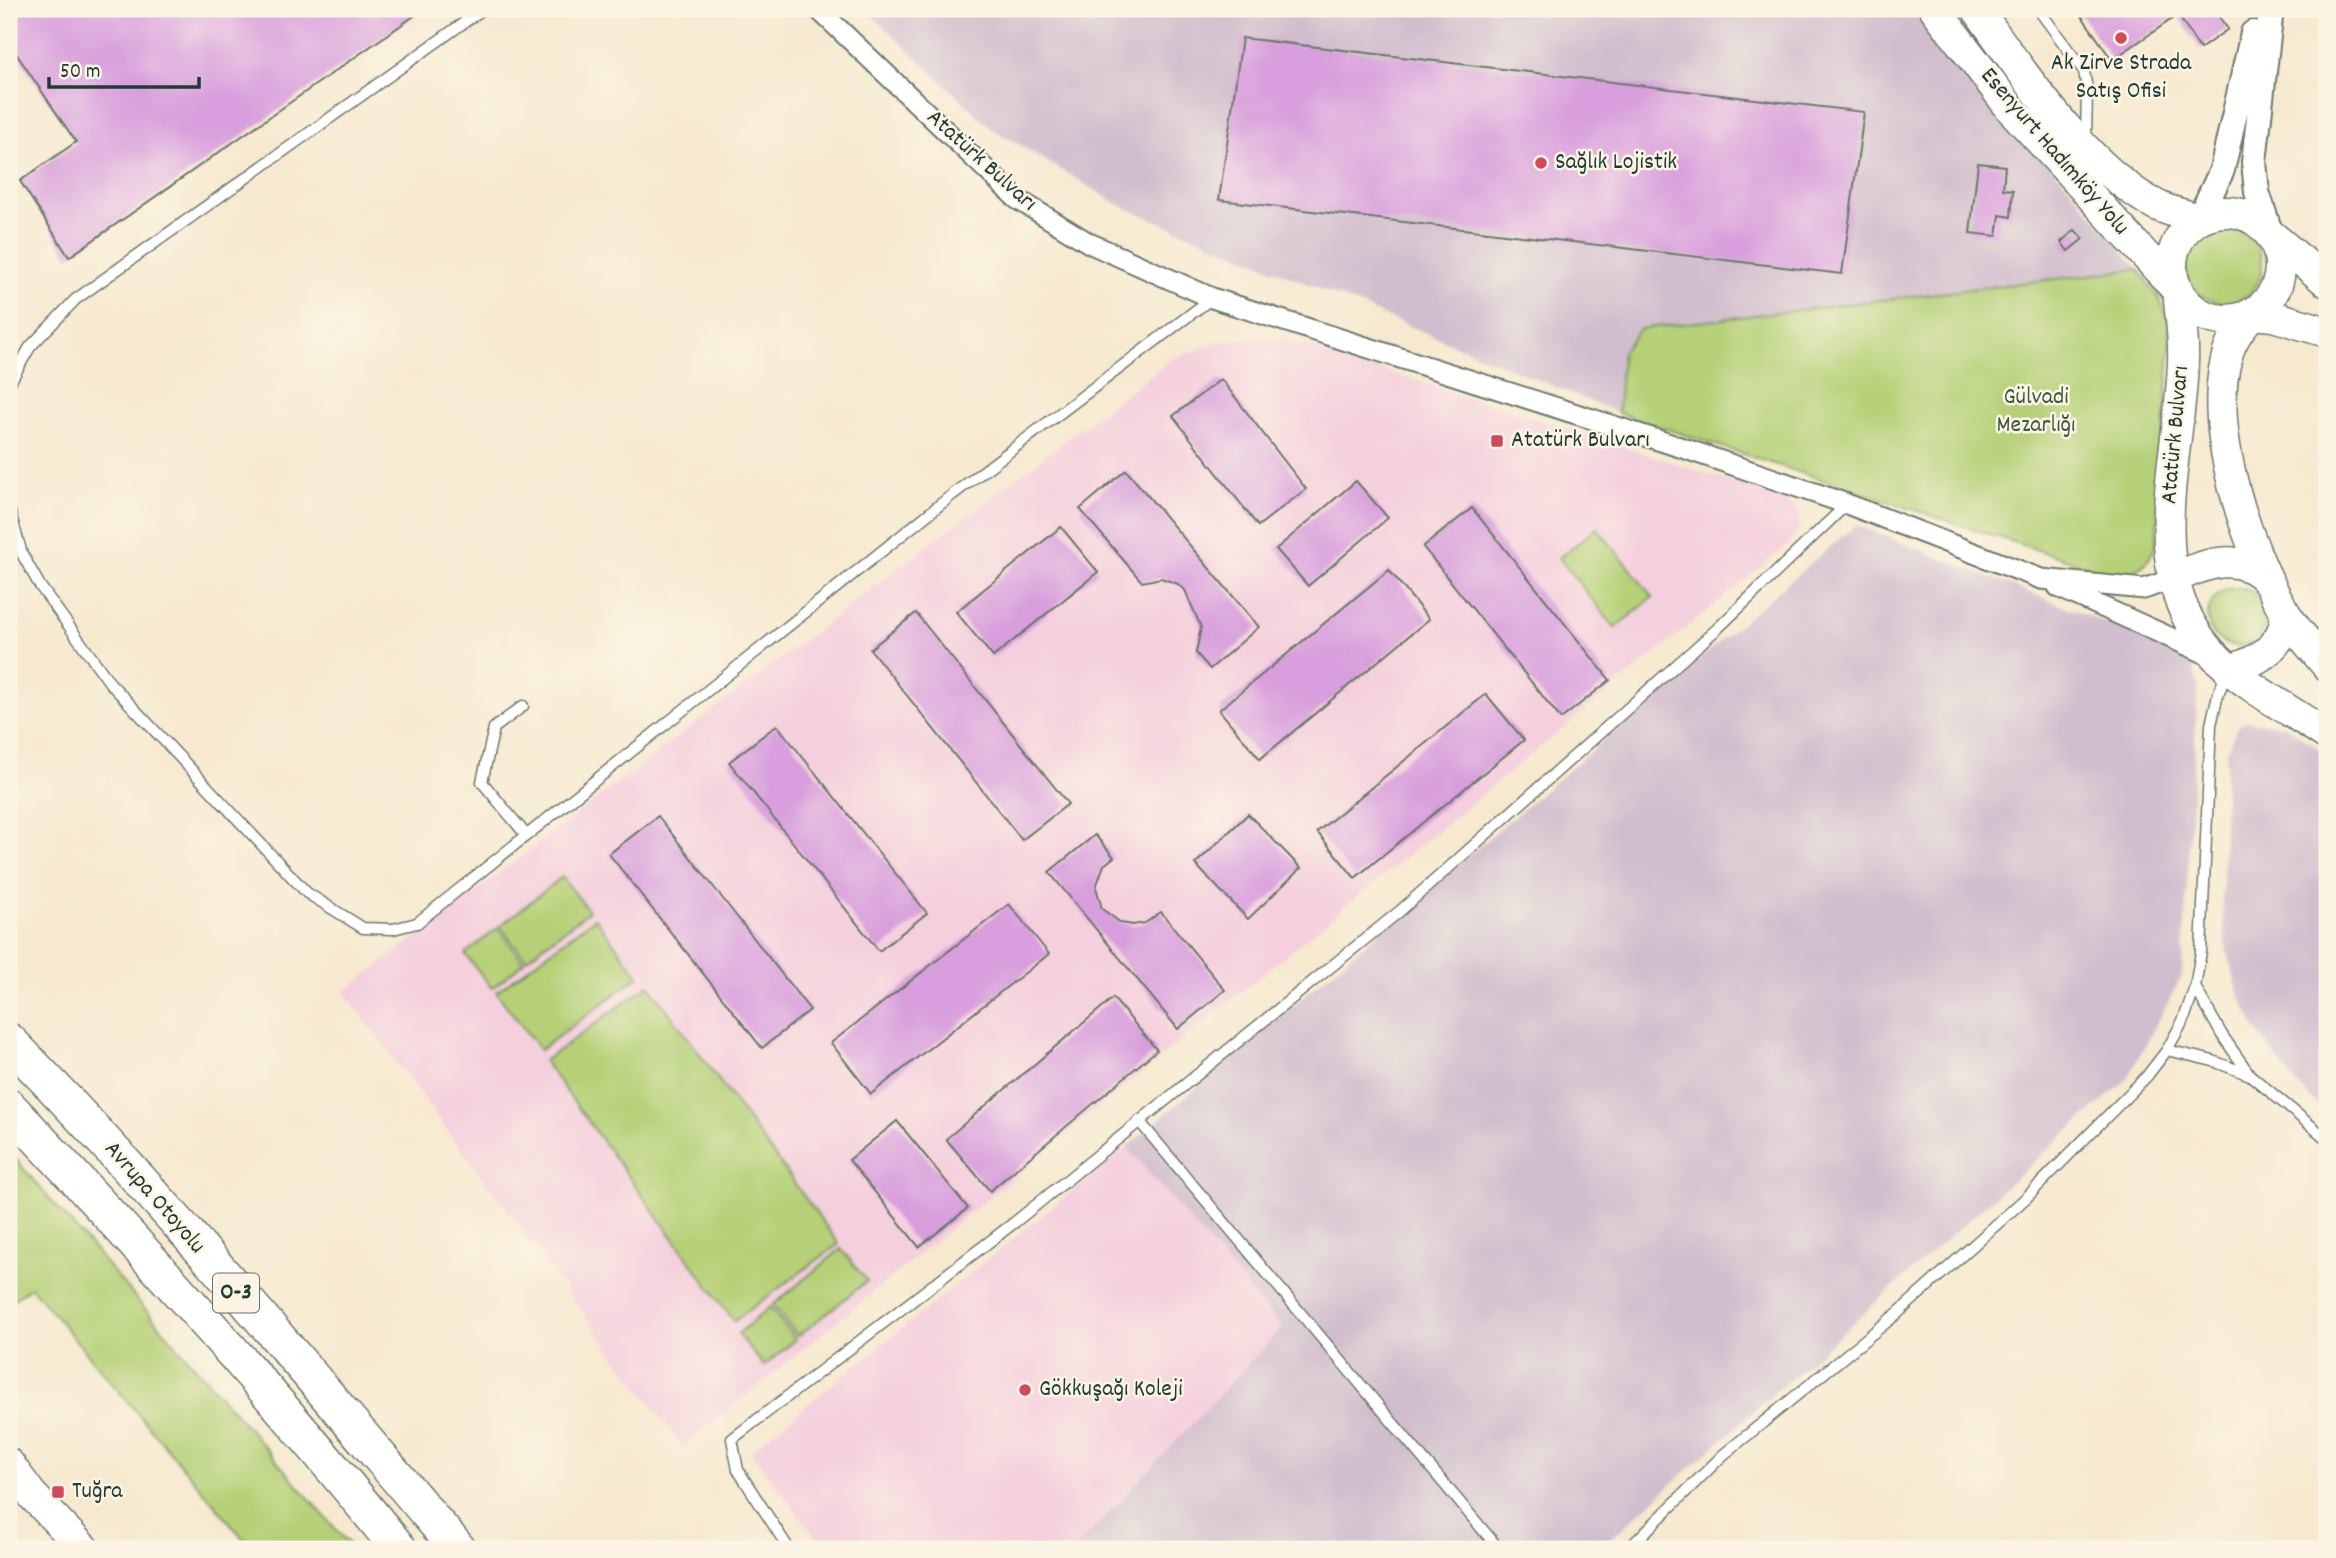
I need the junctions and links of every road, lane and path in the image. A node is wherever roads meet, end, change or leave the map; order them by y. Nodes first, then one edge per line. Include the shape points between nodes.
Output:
1 (484, 9) edge
2 (818, 9) edge
3 (1936, 9) edge
4 (1977, 9) edge
5 (2038, 9) edge
6 (2258, 9) edge
7 (2271, 9) edge
8 (2085, 148) junction
9 (2199, 219) junction
10 (2271, 235) junction
11 (2327, 282) edge
12 (2178, 291) junction
13 (1212, 298) junction
14 (2252, 314) junction
15 (2327, 332) edge
16 (9, 384) edge
17 (1847, 504) junction
18 (9, 509) edge
19 (2041, 579) junction
20 (2172, 579) junction
21 (2267, 580) junction
22 (2286, 614) junction
23 (2223, 664) junction
24 (2327, 666) edge
25 (523, 706) dead end
26 (2327, 735) edge
27 (526, 835) junction
28 (2195, 987) junction
29 (9, 1041) edge
30 (2167, 1050) junction
31 (2250, 1076) junction
32 (9, 1107) edge
33 (1139, 1121) junction
34 (2327, 1139) edge
35 (9, 1464) edge
36 (84, 1549) edge
37 (399, 1549) edge
38 (458, 1549) edge
39 (789, 1549) edge
40 (1499, 1549) edge
41 (1628, 1549) edge

1 - 16 lane via 76,299 30,347
2 - 13 street, Atatürk Bulvarı via 1017,199 1089,243
3 - 12 main road, Esenyurt Hadımköy Yolu via 2011,109
4 - 8 main road, Esenyurt Hadımköy Yolu
5 - 8 lane via 2084,71 2088,98
6 - 9 street via 2222,170
7 - 10 street via 2254,162
8 - 9 main road, Esenyurt Hadımköy Yolu via 2120,181 2158,206
9 - 10 main road via 2230,212 2253,219
9 - 12 main road via 2186,229 2172,258
10 - 11 main road
10 - 14 main road via 2279,251 2278,278 2266,302
12 - 14 main road via 2195,309 2218,320
12 - 20 main road, Atatürk Bulvarı via 2183,359 2170,500
13 - 17 street, Atatürk Bulvarı
13 - 27 lane via 952,495
14 - 15 main road
14 - 21 main road, Atatürk Bulvarı via 2226,358 2223,420 2229,464
17 - 19 street, Atatürk Bulvarı
17 - 33 lane via 1718,628 1400,911
18 - 27 lane via 22,554 40,586 110,683 307,893 334,912 363,928 393,929 416,923
19 - 20 street, Atatürk Bulvarı via 2137,589
19 - 23 street, Atatürk Bulvarı
20 - 21 main road via 2227,561 2247,564
20 - 23 main road, Atatürk Bulvarı via 2194,630
21 - 22 main road, Atatürk Bulvarı
22 - 23 main road via 2283,631 2266,654 2248,664
22 - 24 main road, Atatürk Bulvarı
23 - 26 main road, Atatürk Bulvarı
23 - 28 lane via 2211,725 2201,952
25 - 27 lane via 494,728 482,782
28 - 30 lane
28 - 31 lane
29 - 38 highway, Avrupa Otoyolu / O-3 via 138,1178
30 - 31 lane
30 - 41 lane via 2147,1076 2027,1196 1899,1312 1723,1455
31 - 34 lane
32 - 37 highway, Avrupa Otoyolu / O-3 via 186,1301
33 - 39 lane via 732,1440 738,1470
33 - 40 lane
35 - 36 main road

